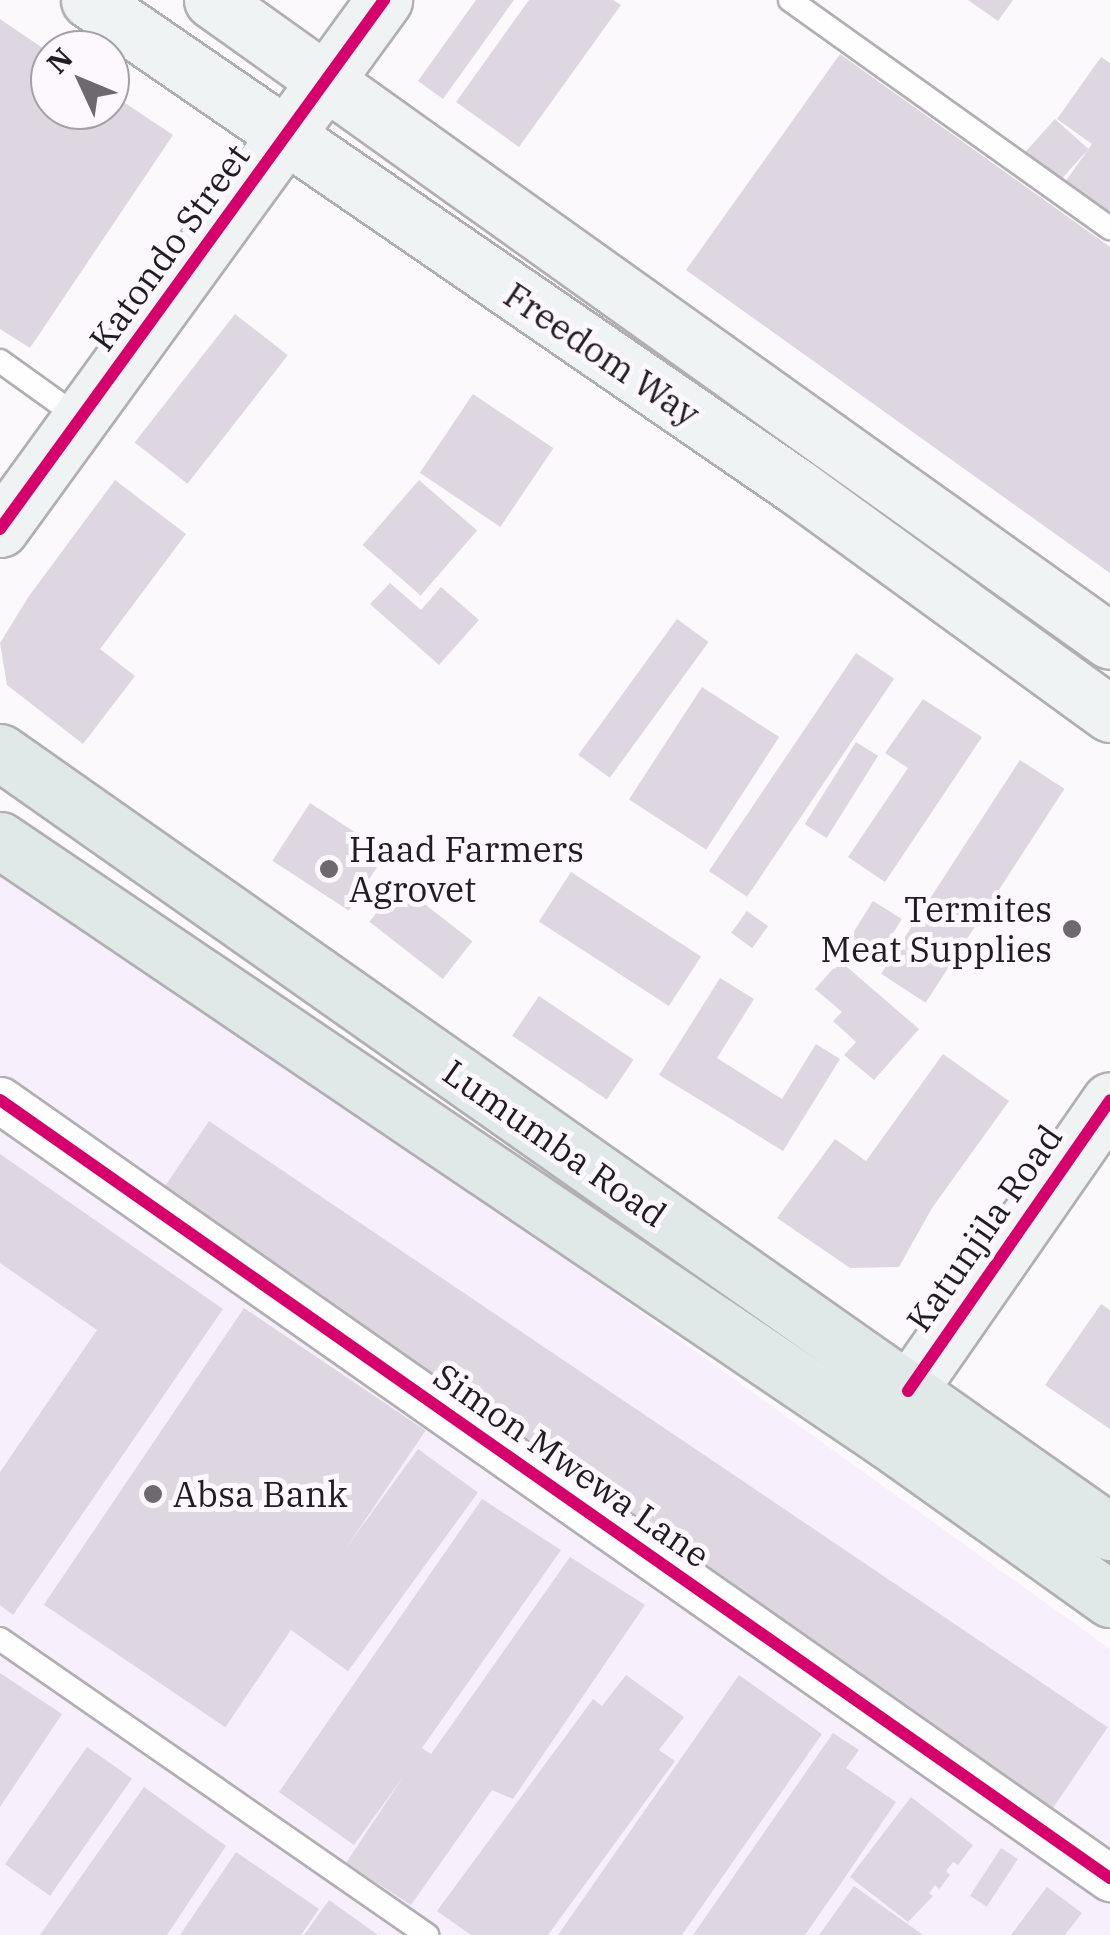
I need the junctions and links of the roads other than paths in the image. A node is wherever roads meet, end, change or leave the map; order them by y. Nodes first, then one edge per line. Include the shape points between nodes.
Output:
1 (89, 0) edge
2 (212, 0) edge
3 (384, 0) edge
4 (790, 0) edge
5 (328, 81) junction
6 (285, 138) junction
7 (1110, 228) edge
8 (0, 361) edge
9 (80, 418) junction
10 (0, 529) edge
11 (1110, 641) edge
12 (1110, 714) edge
13 (0, 752) edge
14 (0, 840) edge
15 (0, 1100) edge
16 (1110, 1100) edge
17 (908, 1391) junction
18 (1110, 1532) edge
19 (1110, 1599) edge
20 (0, 1638) edge
21 (1110, 1878) edge
22 (427, 1935) edge

1 - 6 main road, Freedom Way
2 - 5 main road, Freedom Way
3 - 5 main road, Katondo Street
4 - 7 lane
5 - 6 main road, Katondo Street
5 - 11 main road, Freedom Way
6 - 9 main road, Katondo Street
6 - 12 main road, Freedom Way via 796,486
8 - 9 lane
9 - 10 main road, Katondo Street
13 - 17 main road, Lumumba Road
14 - 19 main road, Lumumba Road via 870,1428
15 - 21 street, Simon Mwewa Lane
16 - 17 main road, Katunjila Road
17 - 18 main road, Lumumba Road
20 - 22 lane

